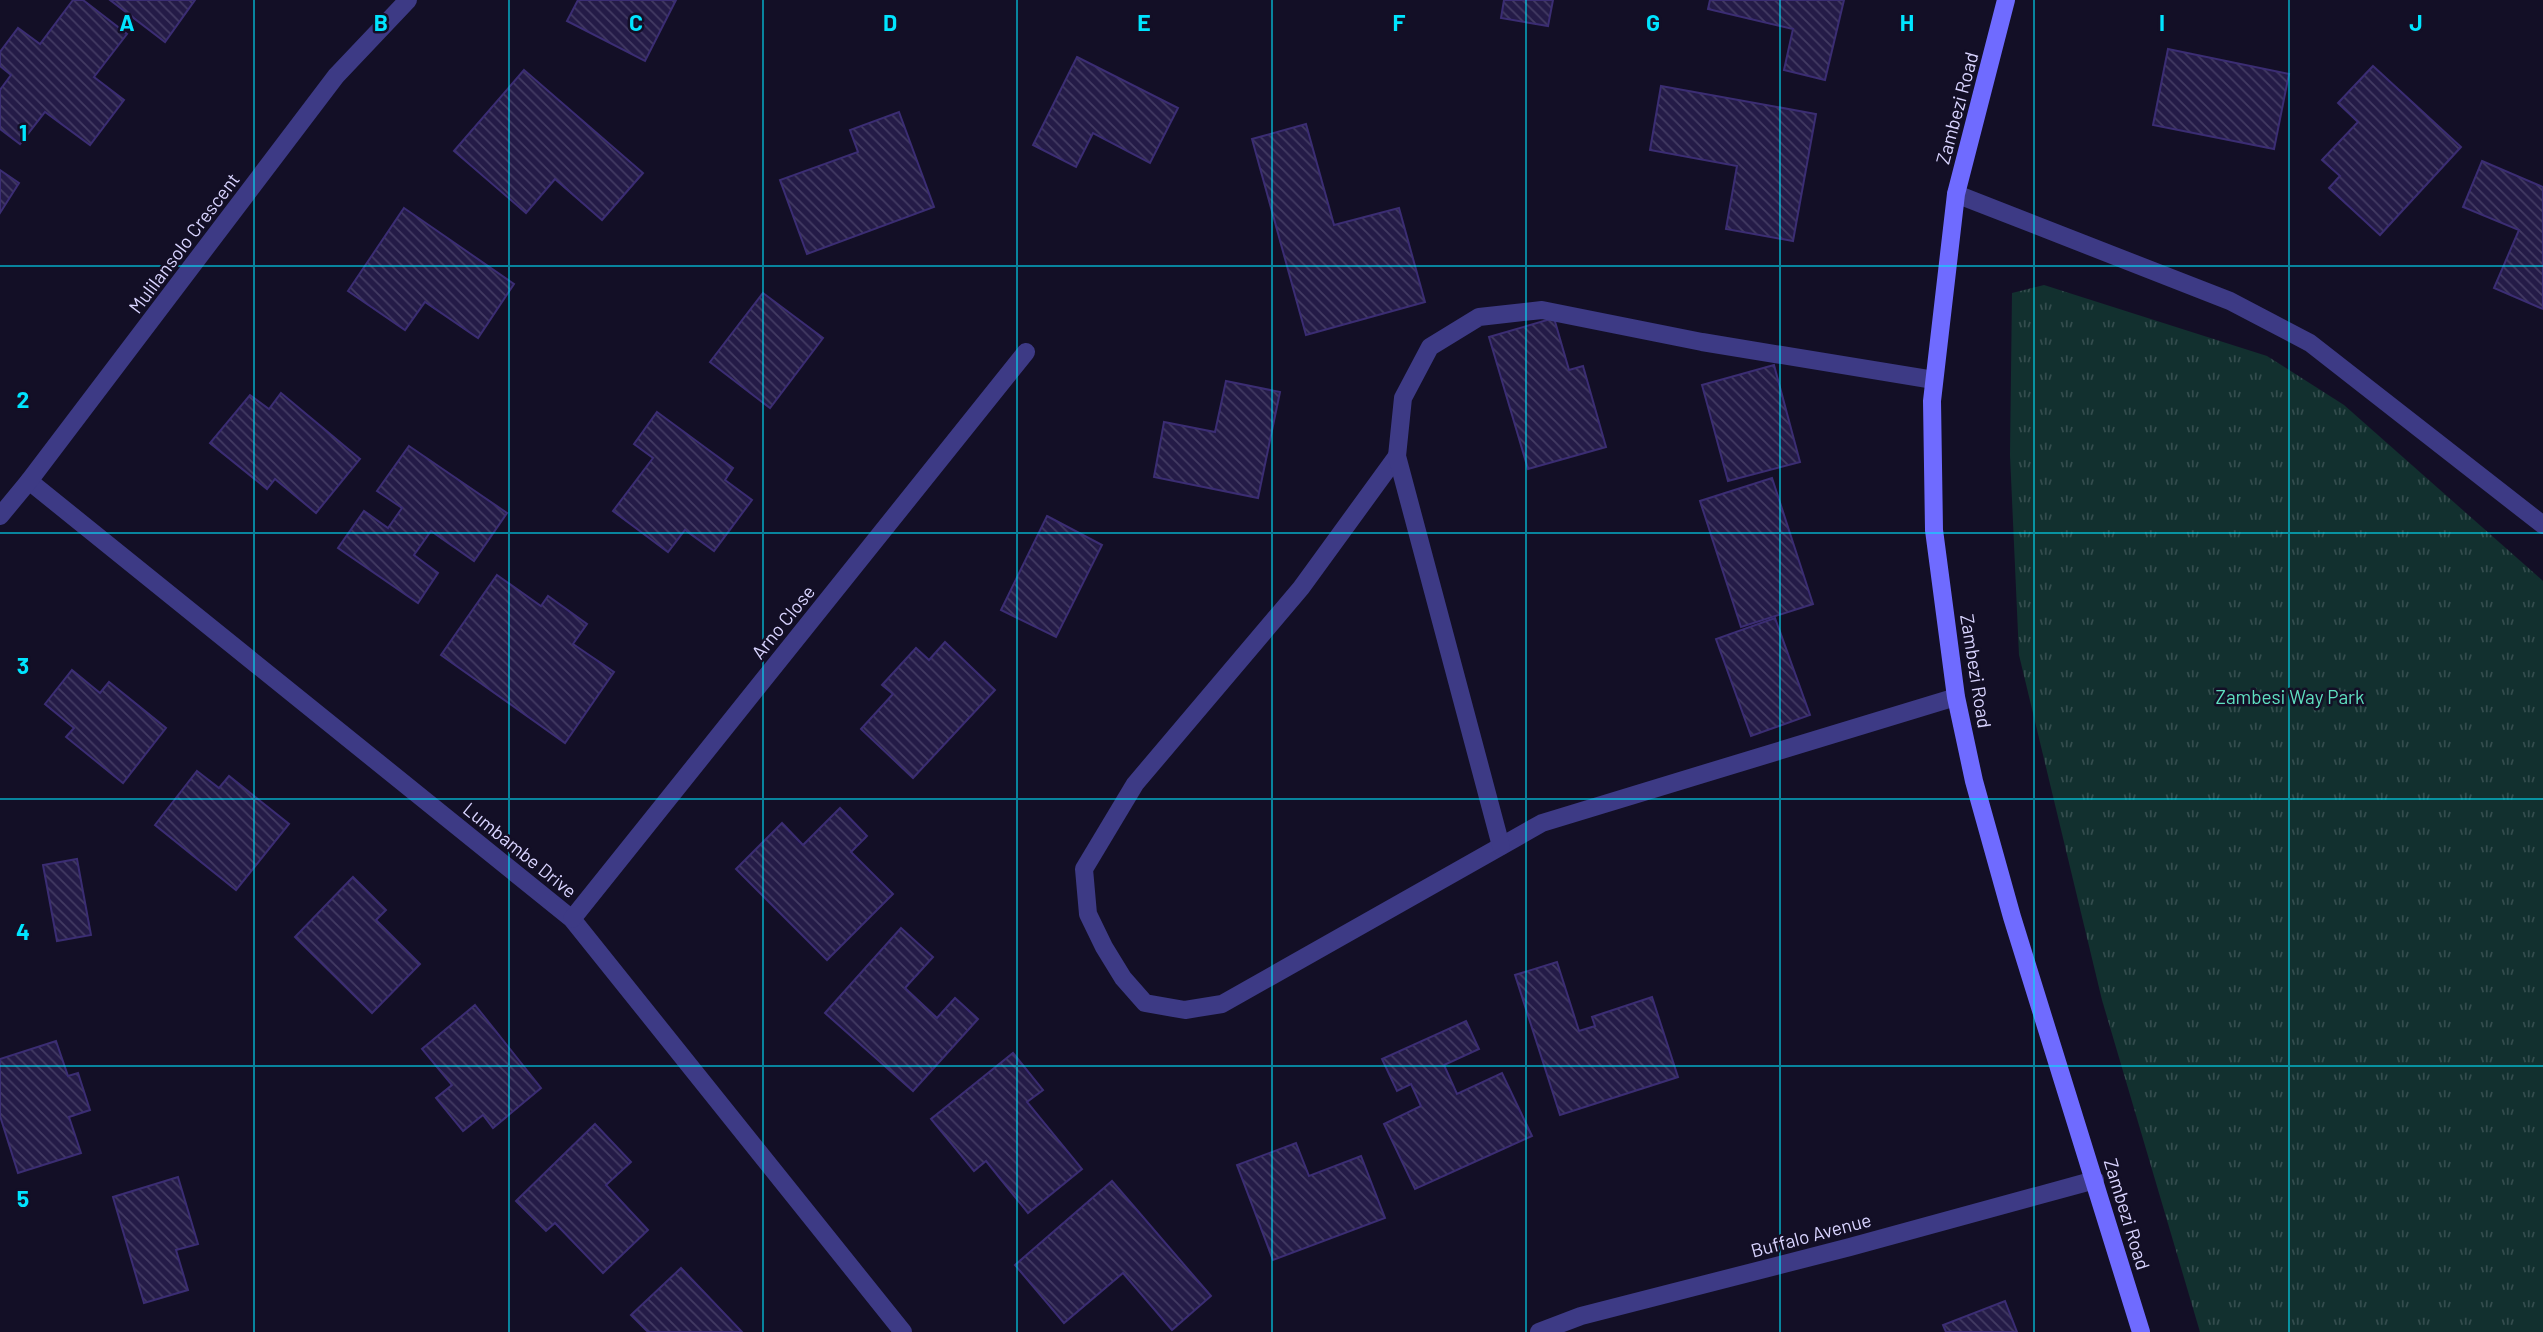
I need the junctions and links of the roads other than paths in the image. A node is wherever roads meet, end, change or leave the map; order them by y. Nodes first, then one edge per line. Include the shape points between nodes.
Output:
1 (408, 0) edge
2 (2006, 0) edge
3 (1956, 194) junction
4 (1026, 352) dead end
5 (1934, 380) junction
6 (1397, 456) junction
7 (29, 481) junction
8 (0, 516) edge
9 (2543, 525) edge
10 (1956, 697) junction
11 (1500, 846) junction
12 (572, 919) junction
13 (2095, 1180) junction
14 (903, 1332) edge
15 (1539, 1332) edge
16 (2141, 1332) edge

1 - 7 street, Mulilansolo Crescent via 336,76
2 - 3 main road, Zambezi Road
3 - 5 main road, Zambezi Road
3 - 9 street via 2231,301 2310,343
4 - 12 street, Arno Close
5 - 6 street via 1542,310 1479,317 1430,347 1403,398
5 - 10 main road, Zambezi Road via 1934,530
6 - 11 street
6 - 11 street via 1301,588 1135,784 1084,869 1088,914 1123,978 1146,1003 1185,1010 1222,1004
7 - 8 street, Mulilansolo Crescent
7 - 12 street, Lumbambe Drive
10 - 11 street via 1542,823
10 - 13 main road, Zambezi Road via 2012,917
12 - 14 street, Lumbambe Drive
13 - 15 street, Buffalo Avenue via 1581,1316
13 - 16 main road, Zambezi Road

